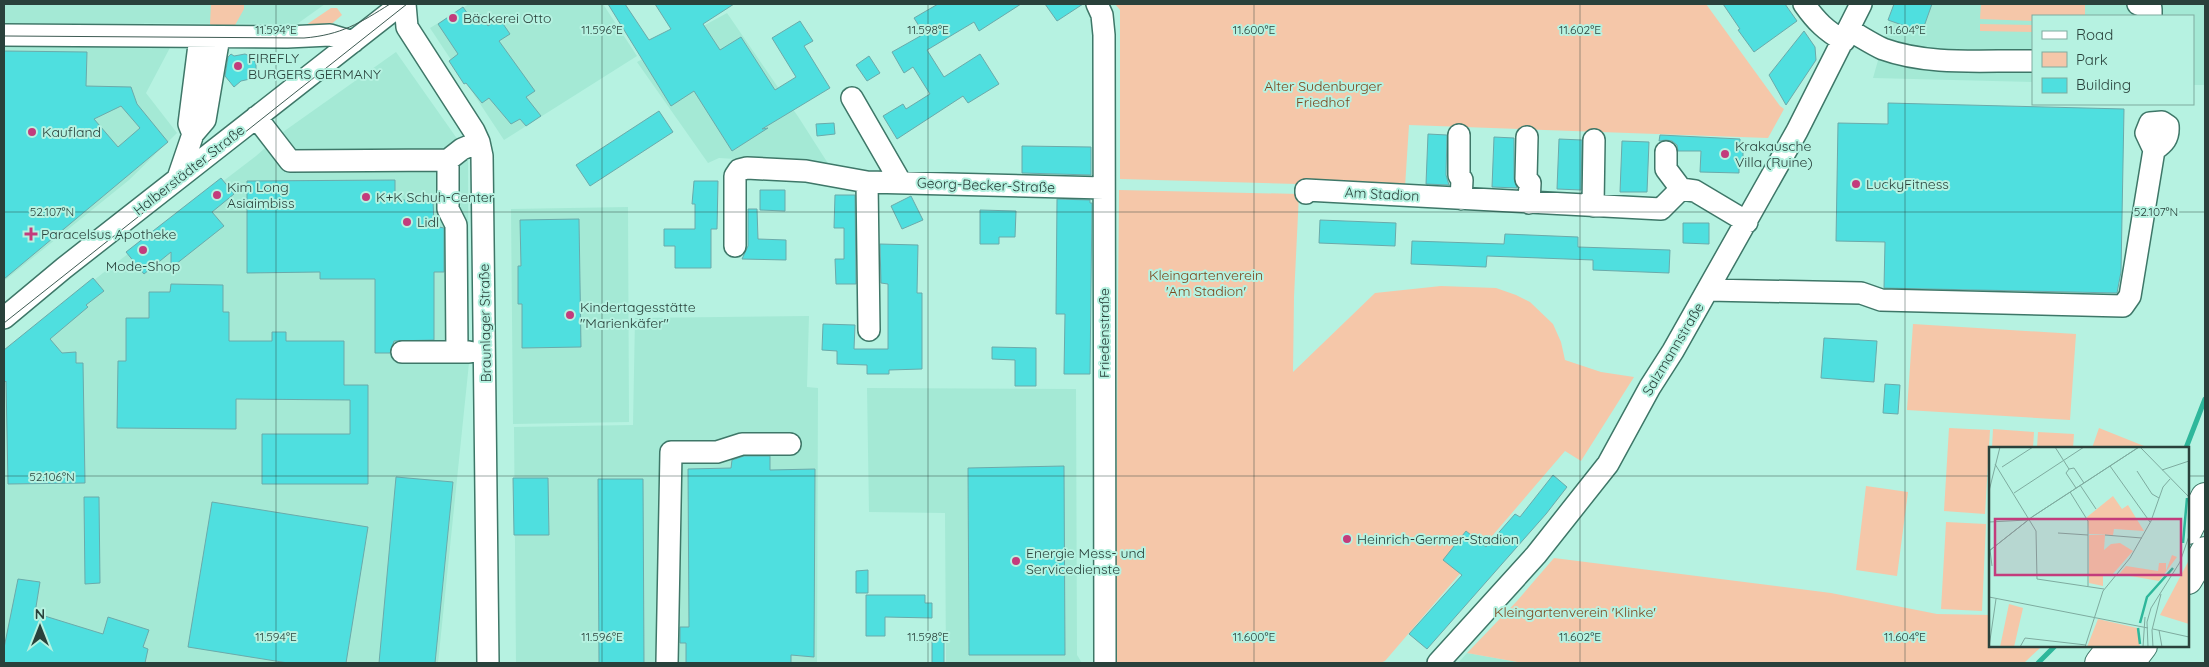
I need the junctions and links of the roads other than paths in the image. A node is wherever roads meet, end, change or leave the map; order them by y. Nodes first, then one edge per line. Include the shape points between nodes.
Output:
1 (401, 4) edge
2 (405, 4) edge
3 (1098, 4) edge
4 (1804, 4) edge
5 (1861, 4) edge
6 (2138, 4) edge
7 (2151, 15) edge
8 (4, 35) edge
9 (1846, 36) junction
10 (209, 37) junction
11 (353, 42) junction
12 (2032, 61) edge
13 (852, 98) dead end
14 (256, 117) junction
15 (1459, 135) dead end
16 (1528, 137) dead end
17 (1594, 140) dead end
18 (479, 142) junction
19 (2154, 150) dead end
20 (1666, 152) dead end
21 (448, 160) junction
22 (178, 178) junction
23 (867, 182) junction
24 (901, 183) junction
25 (1104, 188) junction
26 (1681, 189) junction
27 (1306, 192) dead end
28 (1461, 199) junction
29 (1529, 203) junction
30 (1593, 206) junction
31 (1747, 222) junction
32 (736, 246) dead end
33 (1708, 290) junction
34 (4, 318) edge
35 (869, 330) dead end
36 (402, 352) dead end
37 (457, 352) junction
38 (485, 352) junction
39 (790, 444) dead end
40 (2205, 497) edge
41 (2189, 528) edge
42 (2205, 551) edge
43 (2189, 578) edge
44 (2111, 647) edge
45 (2142, 647) edge
46 (488, 663) edge
47 (667, 663) edge
48 (1105, 663) edge
49 (1438, 663) edge
50 (2099, 663) edge
51 (2130, 663) edge

1 - 11 street, Halberstädter Straße
2 - 18 street, Braunlager Straße via 407,27
3 - 25 street, Friedenstraße via 1104,35
4 - 9 street via 1817,23 1829,33
5 - 9 street, Salzmannstraße
6 - 7 street via 2151,9
8 - 10 street
9 - 12 street via 1881,48 1939,60
9 - 31 street, Salzmannstraße
10 - 11 street via 330,35
10 - 22 street via 189,124 193,134
11 - 14 street, Halberstädter Straße
13 - 24 street
14 - 21 street via 290,162
14 - 22 street, Halberstädter Straße
15 - 28 street
16 - 29 street via 1526,179 1530,183
17 - 30 street
18 - 21 street
18 - 38 street, Braunlager Straße via 483,171
19 - 33 street via 2130,296 2123,306 1882,300 1861,293
20 - 26 street via 1666,169
21 - 37 street via 448,208 456,225
22 - 34 street, Halberstädter Straße
23 - 24 street, Georg-Becker-Straße
23 - 32 street, Georg-Becker-Straße via 806,171 739,170 735,176
23 - 35 street
24 - 25 street, Georg-Becker-Straße
25 - 48 street, Friedenstraße
26 - 30 street, Am Stadion via 1661,208
26 - 31 street via 1695,191
27 - 28 street, Am Stadion
28 - 29 street, Am Stadion
29 - 30 street, Am Stadion
31 - 33 street, Salzmannstraße
33 - 49 street, Salzmannstraße via 1608,464 1536,555
36 - 37 street
37 - 38 street
38 - 46 street, Braunlager Straße
39 - 47 street via 742,444 717,452 671,452
40 - 41 highway
42 - 43 highway
44 - 50 highway
45 - 51 highway

